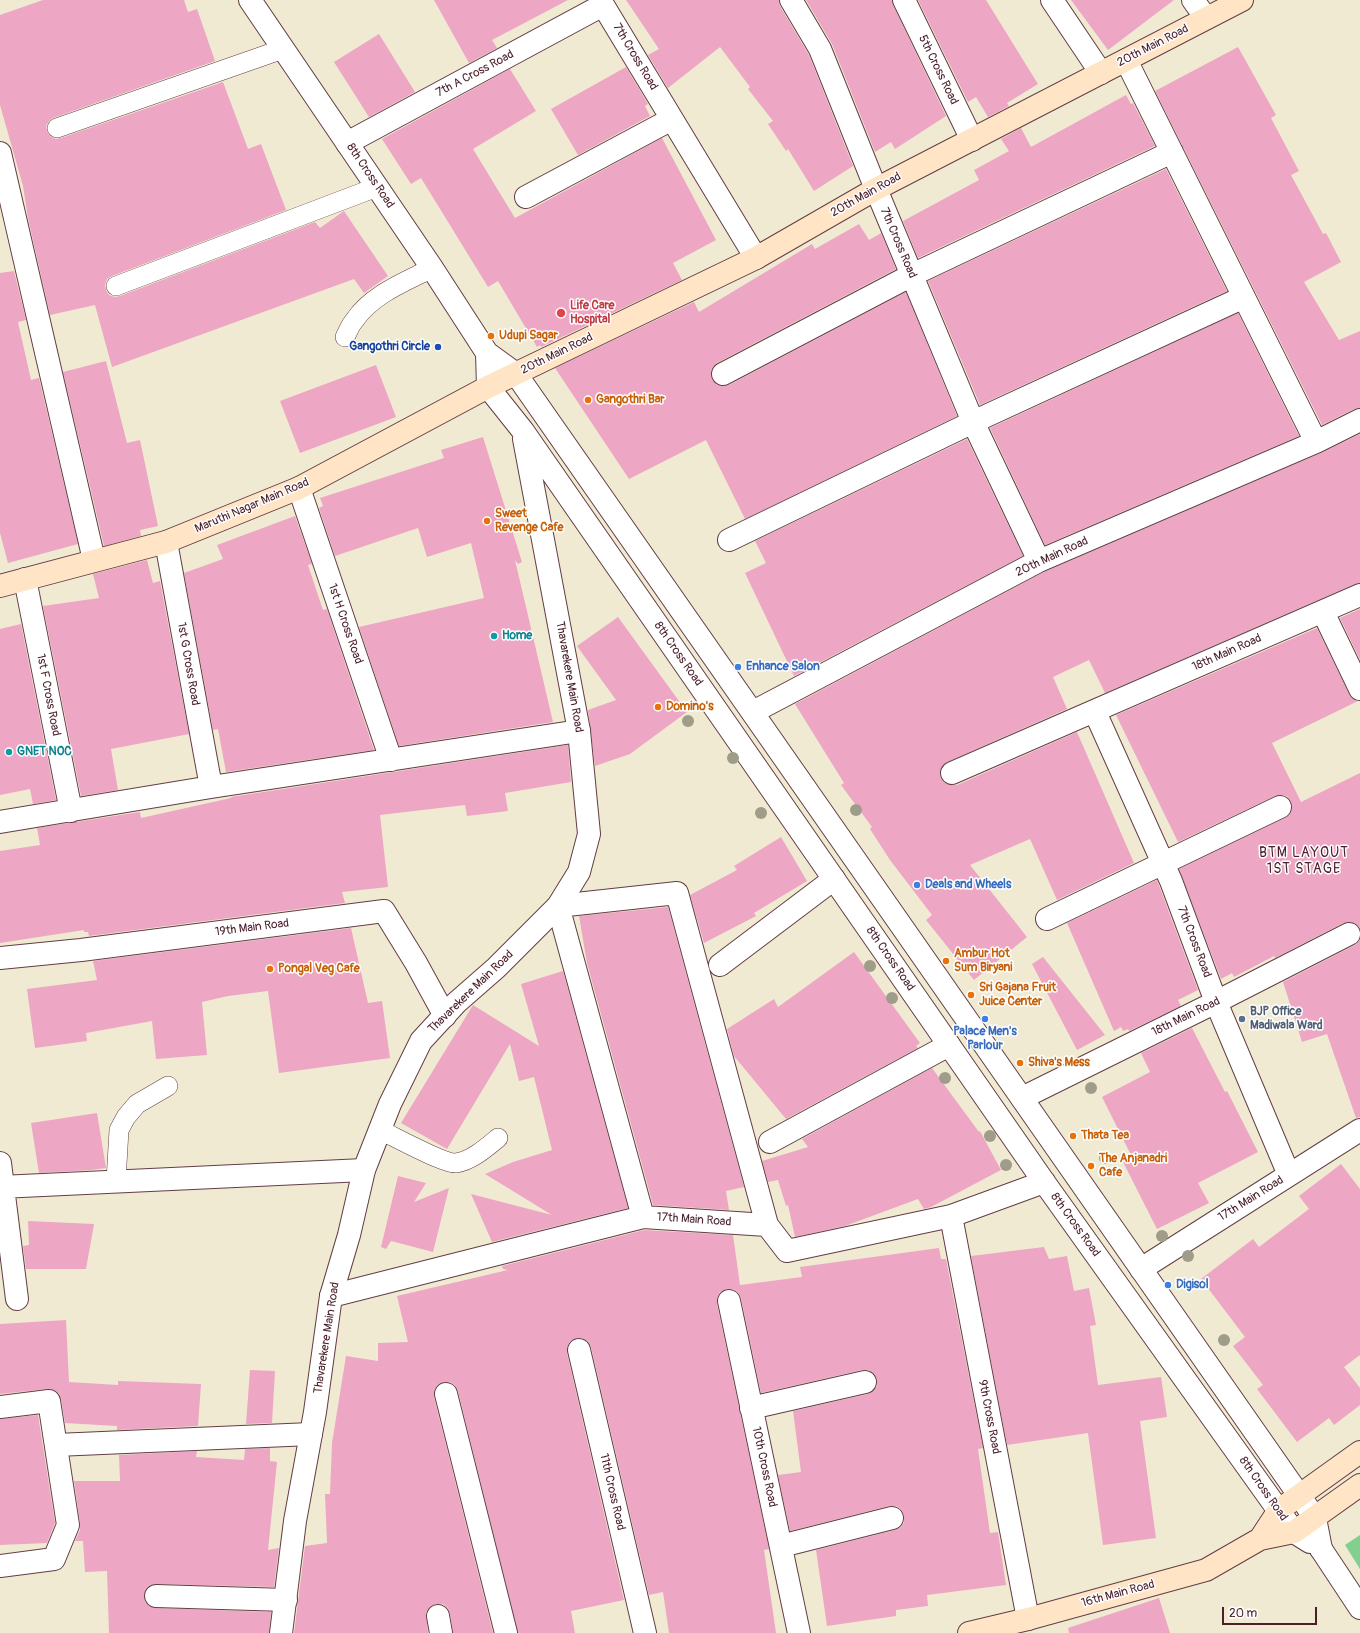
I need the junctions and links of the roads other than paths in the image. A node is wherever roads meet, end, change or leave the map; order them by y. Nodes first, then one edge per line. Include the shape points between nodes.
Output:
1 (791, 0) edge
2 (904, 0) edge
3 (1052, 0) edge
4 (1192, 0) edge
5 (1242, 0) edge
6 (254, 1) edge
7 (602, 3) edge
8 (1206, 18) junction
9 (284, 49) junction
10 (1126, 60) junction
11 (1101, 73) junction
12 (672, 119) junction
13 (57, 128) dead end
14 (972, 140) junction
15 (347, 143) junction
16 (1172, 152) junction
17 (0, 153) edge
18 (377, 187) junction
19 (876, 189) junction
20 (526, 197) dead end
21 (756, 258) junction
22 (432, 268) junction
23 (912, 275) junction
24 (116, 286) dead end
25 (1244, 297) junction
26 (345, 337) dead end
27 (487, 353) junction
28 (516, 374) junction
29 (723, 374) dead end
30 (488, 387) junction
31 (1360, 420) edge
32 (973, 422) junction
33 (522, 431) junction
34 (1316, 442) junction
35 (299, 488) junction
36 (730, 540) dead end
37 (166, 542) junction
38 (94, 560) junction
39 (1039, 561) junction
40 (25, 579) junction
41 (0, 586) edge
42 (1360, 595) edge
43 (1323, 612) junction
44 (1360, 689) edge
45 (753, 712) junction
46 (1095, 712) junction
47 (579, 731) junction
48 (391, 760) junction
49 (952, 773) dead end
50 (211, 787) junction
51 (1280, 807) dead end
52 (70, 811) junction
53 (0, 822) edge
54 (1162, 863) junction
55 (834, 879) junction
56 (558, 906) junction
57 (1047, 919) dead end
58 (1349, 934) dead end
59 (0, 958) edge
60 (720, 965) dead end
61 (1216, 1002) junction
62 (445, 1016) junction
63 (949, 1045) junction
64 (168, 1086) dead end
65 (1022, 1098) junction
66 (380, 1130) junction
67 (1360, 1130) edge
68 (498, 1138) dead end
69 (770, 1142) dead end
70 (0, 1163) edge
71 (364, 1170) junction
72 (1289, 1175) junction
73 (116, 1181) junction
74 (1044, 1182) junction
75 (2, 1187) edge
76 (951, 1216) junction
77 (643, 1217) junction
78 (767, 1225) junction
79 (1141, 1269) junction
80 (332, 1296) junction
81 (17, 1299) dead end
82 (729, 1300) dead end
83 (579, 1350) dead end
84 (865, 1382) dead end
85 (446, 1394) dead end
86 (0, 1406) edge
87 (751, 1408) junction
88 (311, 1434) junction
89 (56, 1445) junction
90 (1360, 1452) edge
91 (1360, 1485) edge
92 (1299, 1496) junction
93 (1279, 1510) junction
94 (892, 1518) dead end
95 (1315, 1518) junction
96 (1294, 1532) junction
97 (1260, 1539) junction
98 (782, 1546) junction
99 (1321, 1549) junction
100 (0, 1566) edge
101 (156, 1596) dead end
102 (286, 1600) junction
103 (1360, 1608) edge
104 (1028, 1619) junction
105 (974, 1632) edge
106 (281, 1633) edge
107 (506, 1633) edge
108 (645, 1633) edge
109 (799, 1633) edge

1 - 19 street, 7th Cross Road via 820,49
2 - 14 street, 5th Cross Road
3 - 11 street
4 - 8 street
5 - 8 main road, 20th Main Road
6 - 9 street, 8th Cross Road
7 - 12 street, 7th Cross Road
7 - 15 street, 7th A Cross Road
8 - 10 main road, 20th Main Road
9 - 13 lane
9 - 15 street, 8th Cross Road
10 - 11 main road, 20th Main Road
10 - 16 street
11 - 14 main road, 20th Main Road
12 - 20 street
12 - 21 street, 7th Cross Road
14 - 19 main road, 20th Main Road
15 - 18 street, 8th Cross Road
16 - 23 street
16 - 25 street
17 - 38 street
18 - 22 street, 8th Cross Road
18 - 24 lane
19 - 21 main road, 20th Main Road
19 - 23 street, 7th Cross Road
21 - 28 main road, 20th Main Road
22 - 26 lane via 384,293 368,305 354,320
22 - 27 street, 8th Cross Road
23 - 29 street
23 - 32 street, 7th Cross Road
25 - 32 street
25 - 34 street
27 - 28 street, 8th Cross Road
27 - 30 street
28 - 30 main road, 20th Main Road
28 - 45 street, 8th Cross Road
30 - 33 street, 8th Cross Road
30 - 35 main road, Maruthi Nagar Main Road
31 - 34 street, 20th Main Road
32 - 36 street
32 - 39 street, 7th Cross Road
33 - 47 street, Thavarekere Main Road
33 - 55 street, 8th Cross Road
34 - 39 street, 20th Main Road
35 - 37 main road, Maruthi Nagar Main Road
35 - 48 street, 1st H Cross Road
37 - 38 main road, Maruthi Nagar Main Road
37 - 50 street, 1st G Cross Road
38 - 40 main road, Maruthi Nagar Main Road
39 - 45 street, 20th Main Road
40 - 41 main road, Maruthi Nagar Main Road
40 - 52 street, 1st F Cross Road
42 - 43 street, 18th Main Road
43 - 44 street
43 - 46 street, 18th Main Road
45 - 65 street, 8th Cross Road
46 - 49 street, 18th Main Road
46 - 54 street, 7th Cross Road
47 - 48 street
47 - 56 street, Thavarekere Main Road via 589,834 579,872
48 - 50 street
50 - 52 street
51 - 54 street
52 - 53 street
54 - 57 street
54 - 61 street, 7th Cross Road
55 - 60 street
55 - 63 street, 8th Cross Road
56 - 62 street, Thavarekere Main Road
56 - 77 street
56 - 78 street via 677,893
58 - 61 street, 18th Main Road
59 - 62 street, 19th Main Road via 384,911
61 - 65 street, 18th Main Road
61 - 72 street, 7th Cross Road
62 - 66 street, Thavarekere Main Road via 421,1041
63 - 69 street
63 - 74 street, 8th Cross Road
64 - 73 lane via 137,1104 126,1117 119,1130
65 - 79 street, 8th Cross Road
66 - 68 lane via 442,1160 455,1163 480,1154
66 - 71 street, Thavarekere Main Road
67 - 72 street, 17th Main Road
70 - 75 street
71 - 73 street
71 - 80 street, Thavarekere Main Road
72 - 79 street, 17th Main Road
73 - 75 street
74 - 76 street
74 - 93 street, 8th Cross Road
75 - 81 street
76 - 78 street via 787,1251
76 - 104 street, 9th Cross Road
77 - 78 street, 17th Main Road
77 - 80 street, 17th Main Road
79 - 92 street, 8th Cross Road
80 - 88 street, Thavarekere Main Road
82 - 87 street, 10th Cross Road
83 - 108 street, 11th Cross Road
84 - 87 street
85 - 107 street
86 - 89 street via 49,1401
87 - 98 street, 10th Cross Road
88 - 89 street
88 - 102 street, Thavarekere Main Road via 295,1521
89 - 100 street via 68,1525 54,1558
90 - 92 main road, 16th Main Road
91 - 95 main road, 16th Main Road
92 - 93 main road, 16th Main Road
92 - 95 street, 8th Cross Road
93 - 96 street, 8th Cross Road
93 - 97 main road, 16th Main Road
94 - 98 street
95 - 96 main road, 16th Main Road
95 - 99 street, 8th Cross Road
96 - 97 main road, 16th Main Road
96 - 99 street, 8th Cross Road
97 - 104 main road, 16th Main Road via 1206,1570
98 - 109 street, 10th Cross Road
99 - 103 street, 8th Cross Road
101 - 102 street
102 - 106 street, Thavarekere Main Road
104 - 105 main road, 16th Main Road

